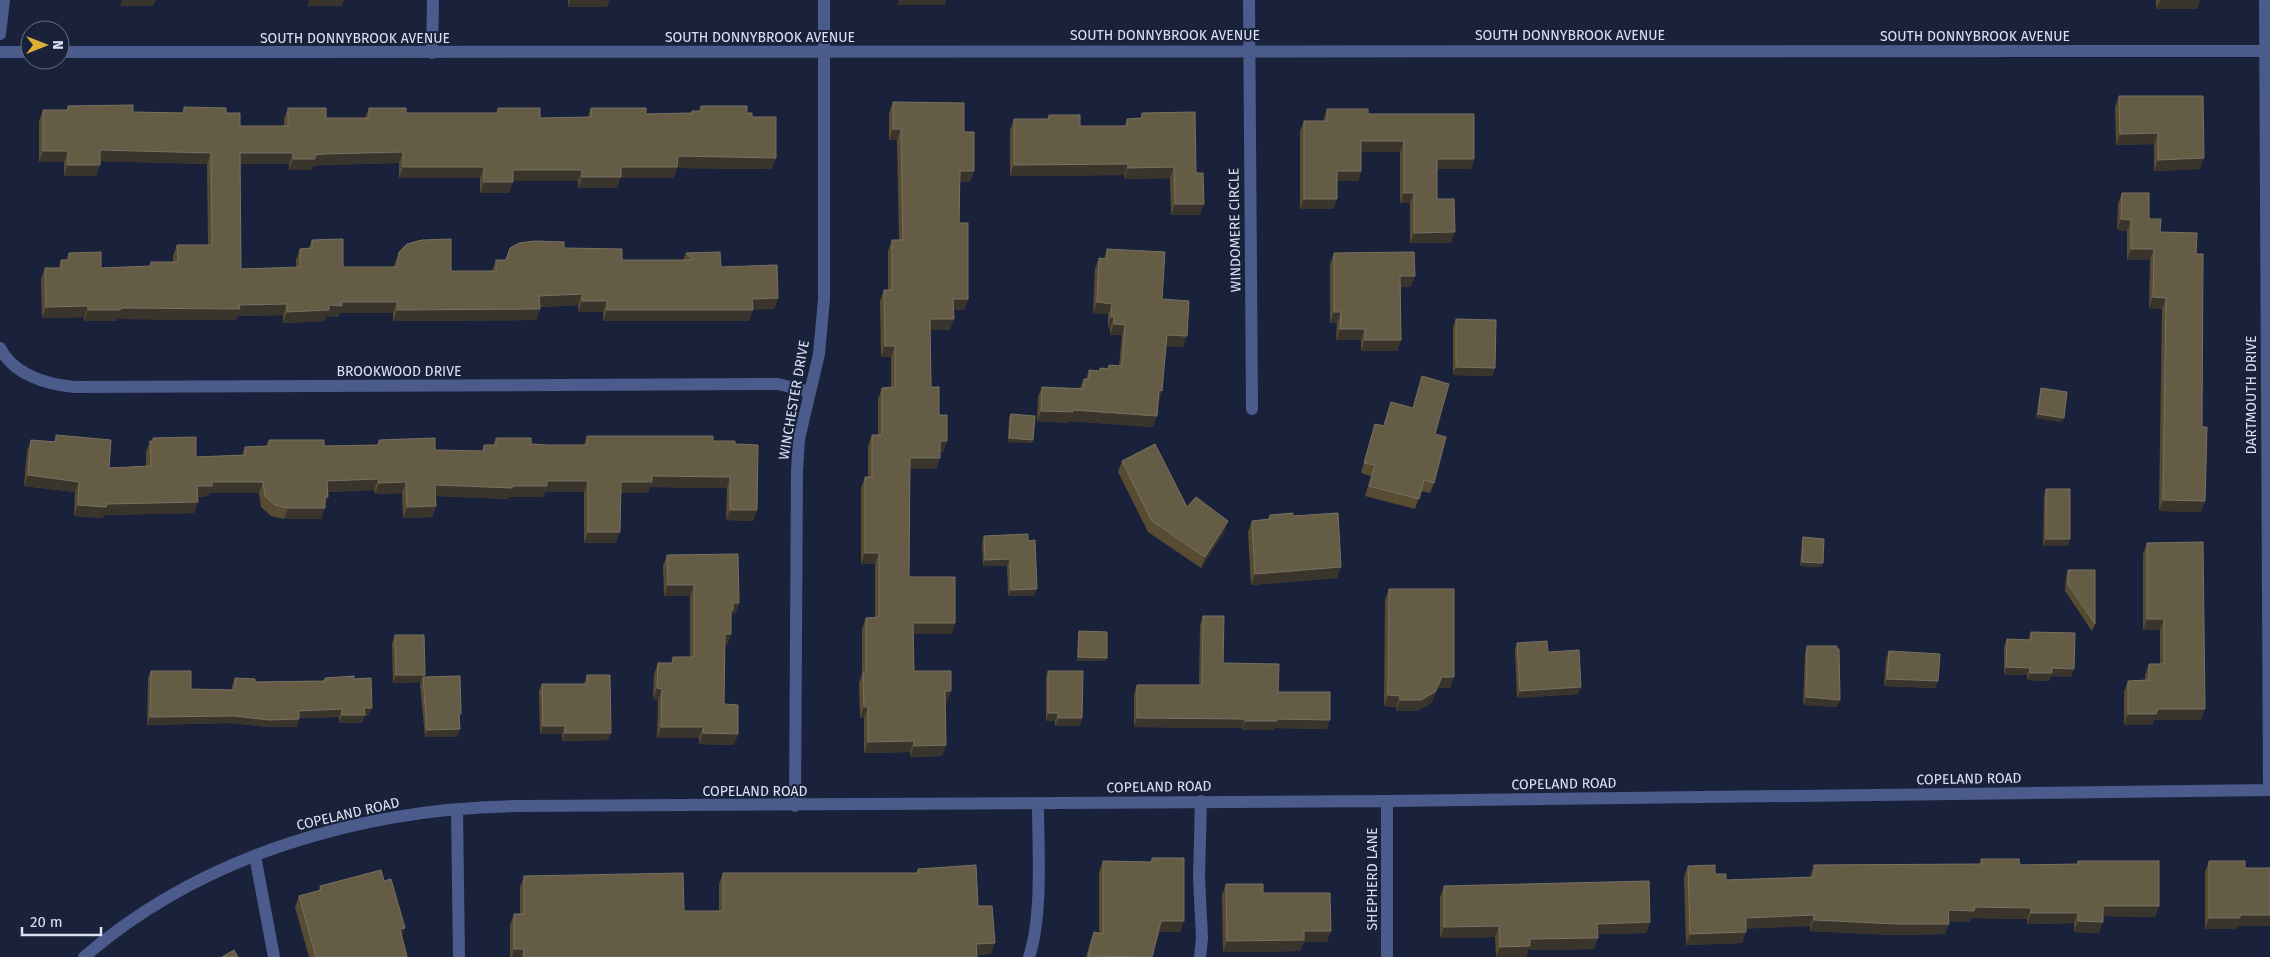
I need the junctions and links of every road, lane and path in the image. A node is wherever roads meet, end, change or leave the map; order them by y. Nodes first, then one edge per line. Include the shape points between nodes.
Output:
1 (4, 0) edge
2 (432, 0) edge
3 (824, 0) edge
4 (1250, 0) edge
5 (2266, 0) edge
6 (0, 34) edge
7 (1248, 50) junction
8 (2268, 51) edge
9 (0, 52) edge
10 (20, 52) edge
11 (70, 52) edge
12 (825, 52) junction
13 (432, 54) junction
14 (0, 348) edge
15 (810, 392) junction
16 (1252, 408) dead end
17 (2268, 417) edge
18 (2269, 790) edge
19 (1200, 801) junction
20 (1387, 801) junction
21 (1038, 804) junction
22 (795, 806) junction
23 (457, 809) junction
24 (255, 856) junction
25 (84, 957) edge
26 (274, 957) edge
27 (459, 957) edge
28 (1029, 957) edge
29 (1200, 957) edge
30 (1387, 957) edge

1 - 6 street
2 - 13 street
3 - 12 street, WINCHESTER DRIVE
4 - 7 street, WINDOMERE CIRCLE
5 - 8 street, DARTMOUTH DRIVE
7 - 8 street, SOUTH DONNYBROOK AVENUE
7 - 12 street, SOUTH DONNYBROOK AVENUE
7 - 16 street, WINDOMERE CIRCLE
8 - 17 street, DARTMOUTH DRIVE
9 - 10 street
11 - 13 street, SOUTH DONNYBROOK AVENUE
12 - 13 street, SOUTH DONNYBROOK AVENUE
12 - 15 street, WINCHESTER DRIVE via 824,299 819,354
14 - 15 street, BROOKWOOD DRIVE via 5,357 28,375 43,382 74,387 778,384
15 - 22 street, WINCHESTER DRIVE via 799,439 797,470
17 - 18 street, DARTMOUTH DRIVE
18 - 20 street, COPELAND ROAD
19 - 20 street, COPELAND ROAD
19 - 21 street, COPELAND ROAD
19 - 29 street
20 - 30 street, SHEPHERD LANE
21 - 22 street, COPELAND ROAD
21 - 28 street via 1038,884
22 - 23 street, COPELAND ROAD
23 - 24 street, COPELAND ROAD via 367,822
23 - 27 street
24 - 25 street, COPELAND ROAD via 216,872 159,903
24 - 26 street

